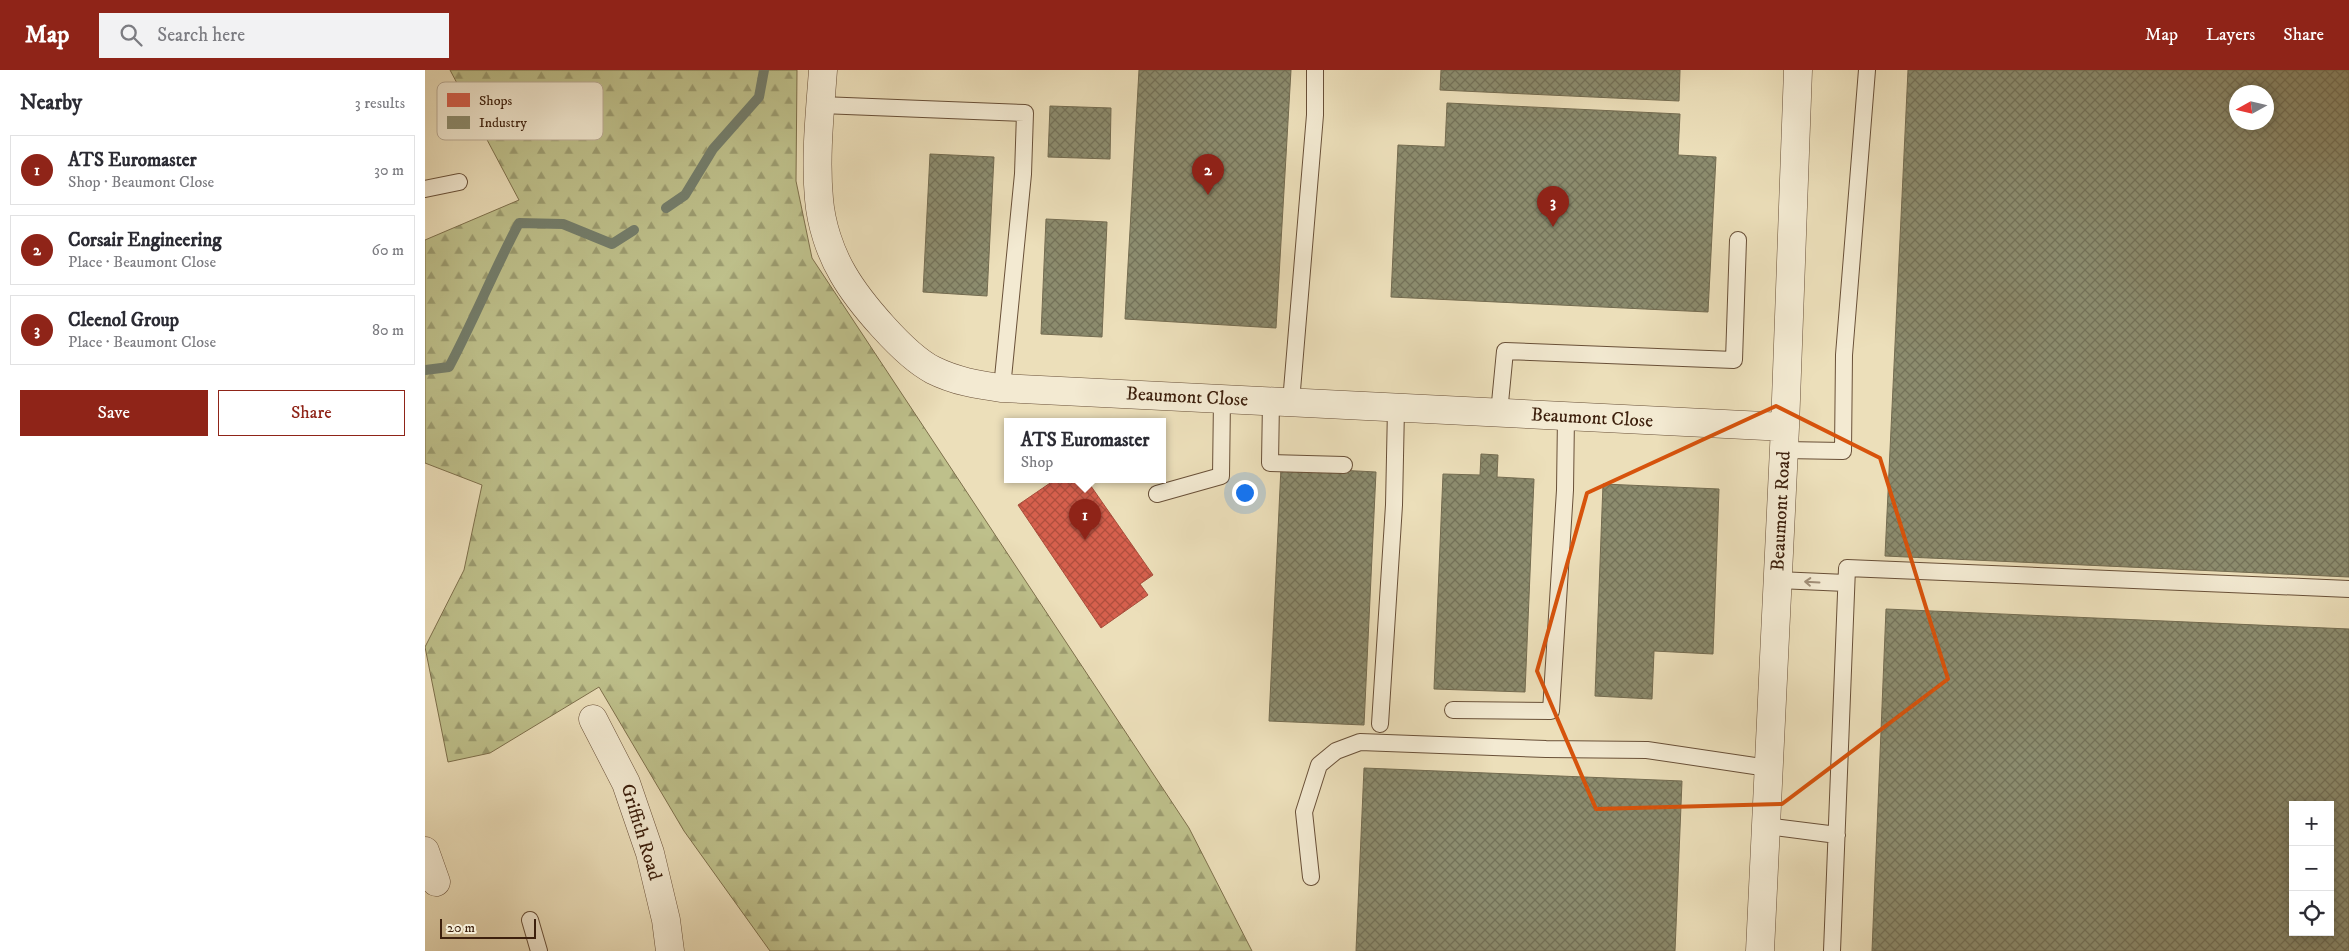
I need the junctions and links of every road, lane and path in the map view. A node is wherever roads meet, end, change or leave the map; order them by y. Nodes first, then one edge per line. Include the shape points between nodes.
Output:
1 (823, 70) edge
2 (1315, 70) edge
3 (1799, 70) edge
4 (1867, 70) edge
5 (821, 105) junction
6 (459, 182) dead end
7 (425, 189) edge
8 (1738, 240) dead end
9 (1002, 388) junction
10 (1222, 399) junction
11 (1281, 402) junction
12 (1397, 408) junction
13 (1499, 413) junction
14 (1566, 416) junction
15 (1784, 439) junction
16 (1344, 465) dead end
17 (1157, 494) dead end
18 (1777, 580) junction
19 (1846, 584) junction
20 (2349, 589) edge
21 (1453, 710) dead end
22 (593, 719) dead end
23 (1380, 724) dead end
24 (1768, 768) junction
25 (1766, 826) junction
26 (1837, 835) junction
27 (425, 851) edge
28 (1311, 877) dead end
29 (436, 882) dead end
30 (530, 920) dead end
31 (539, 951) edge
32 (670, 951) edge
33 (1760, 951) edge
34 (1832, 951) edge

1 - 5 street, Beaumont Close
2 - 11 lane via 1315,115
3 - 15 street, Beaumont Road
4 - 15 lane via 1844,355 1843,451
5 - 9 street, Beaumont Close via 819,199 827,237 843,274 906,350 932,369 970,384
5 - 9 lane via 1025,114 1023,174
6 - 7 lane
8 - 13 lane via 1734,360 1505,351
9 - 10 street, Beaumont Close
10 - 11 street, Beaumont Close
10 - 17 lane via 1221,476
11 - 12 street, Beaumont Close
11 - 16 lane via 1271,463
12 - 13 street, Beaumont Close
12 - 23 lane
13 - 14 street, Beaumont Close
14 - 15 street, Beaumont Close
14 - 21 lane via 1565,490 1551,711
15 - 18 street, Beaumont Road
19 -> 18 lane
18 - 24 street, Beaumont Road
19 - 20 lane via 1847,568
19 - 26 lane
22 - 32 street, Griffith Road via 621,770 647,845 666,920
24 - 25 street, Beaumont Road
24 - 28 lane via 1647,750 1360,742 1336,751 1319,765 1304,812
25 - 26 lane
25 - 33 street, Beaumont Road
26 - 34 lane
27 - 29 street
30 - 31 lane

